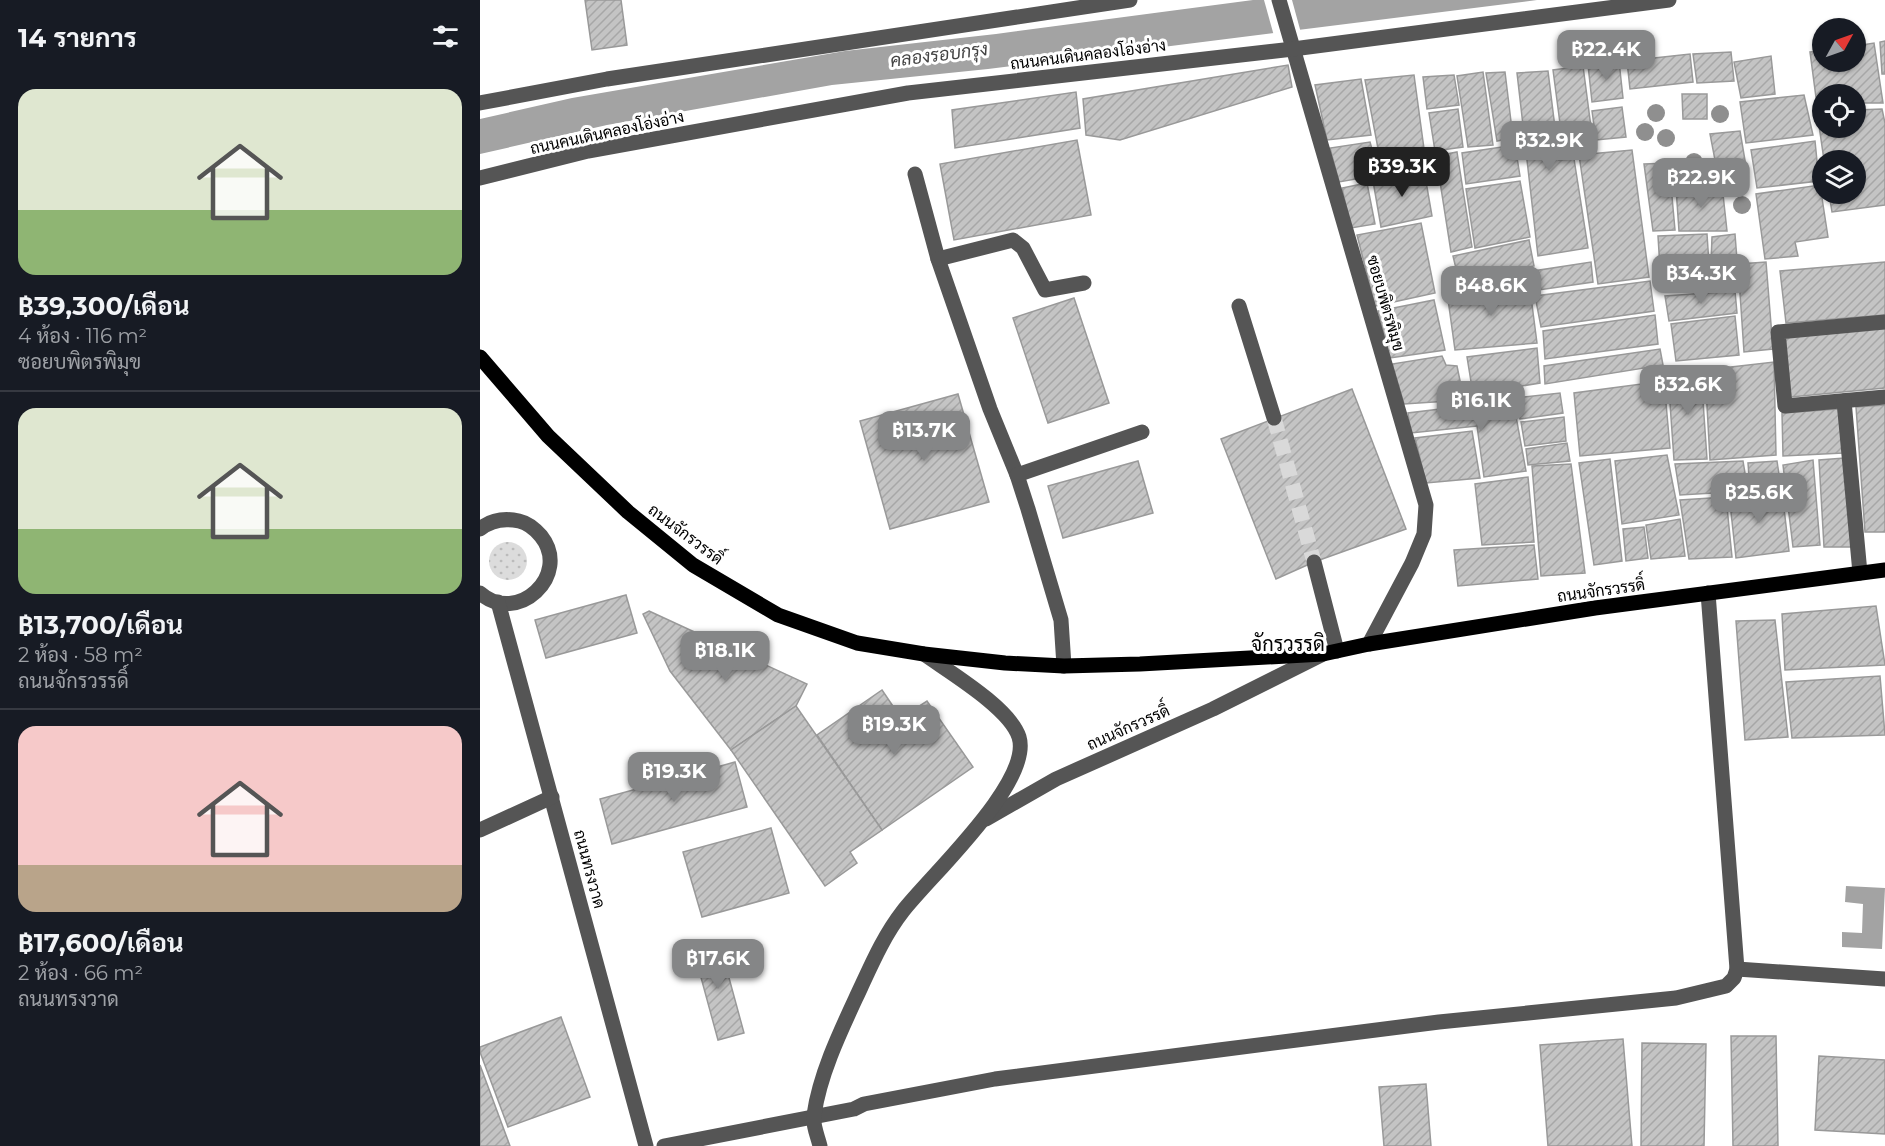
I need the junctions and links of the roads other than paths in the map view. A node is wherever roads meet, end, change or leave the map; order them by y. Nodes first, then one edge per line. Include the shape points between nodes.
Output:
1 (1130, 0) edge
2 (1279, 0) edge
3 (1669, 0) edge
4 (1074, 4) edge
5 (1292, 45) junction
6 (480, 103) edge
7 (915, 174) dead end
8 (480, 178) edge
9 (938, 259) junction
10 (1084, 283) dead end
11 (1239, 306) dead end
12 (1885, 322) edge
13 (480, 357) edge
14 (1885, 397) edge
15 (1844, 401) junction
16 (1274, 418) tunnel mouth
17 (1142, 432) dead end
18 (1017, 474) junction
19 (480, 529) edge
20 (1314, 562) tunnel mouth
21 (1885, 570) edge
22 (1860, 573) junction
23 (480, 593) edge
24 (1708, 593) junction
25 (498, 602) junction
26 (1369, 644) junction
27 (1330, 652) junction
28 (924, 654) junction
29 (1064, 666) junction
30 (552, 797) junction
31 (981, 822) junction
32 (480, 830) edge
33 (1737, 969) junction
34 (1885, 979) edge
35 (813, 1117) junction
36 (646, 1146) edge
37 (664, 1146) edge
38 (820, 1146) edge

1 - 4 street
2 - 5 street, ซอยบพิตรพิมุข
3 - 5 street, ถนนคนเดินคลองโอ่งอ่าง
4 - 6 street
5 - 8 street, ถนนคนเดินคลองโอ่งอ่าง via 908,93 588,151
5 - 26 street, ซอยบพิตรพิมุข via 1426,505 1424,534
7 - 9 street
9 - 10 street via 1013,240 1023,248 1045,290
9 - 18 street
11 - 16 street
12 - 15 street via 1778,332 1785,406
13 - 28 main road, ถนนจักรวรรดิ์ via 548,436 628,512 693,565 777,615 857,643
14 - 15 street
15 - 22 street
17 - 18 street
18 - 29 street via 1061,620
19 - 25 street via 495,520 523,522 535,529 549,553 548,574 537,592 512,604
20 - 27 street
21 - 22 main road, ถนนจักรวรรดิ์
22 - 24 main road, ถนนจักรวรรดิ์
23 - 25 street
24 - 26 main road, ถนนจักรวรรดิ์
24 - 33 street
25 - 30 street, ถนนทรงวาด
26 - 27 main road, ถนนจักรวรรดิ์
27 - 29 main road, ถนนจักรวรรดิ์
27 - 31 street, ถนนจักรวรรดิ์ via 1056,779
28 - 29 main road, ถนนจักรวรรดิ์
28 - 31 street, ถนนจักรวรรดิ์ via 988,700 1012,723 1019,738 1020,756 1007,786
30 - 32 street
30 - 36 street, ถนนทรงวาด
31 - 35 street, ถนนจักรวรรดิ์ via 890,931 845,1022
33 - 34 street
33 - 35 street via 1726,986 1676,998 1439,1022 1007,1078
35 - 37 street
35 - 38 street

